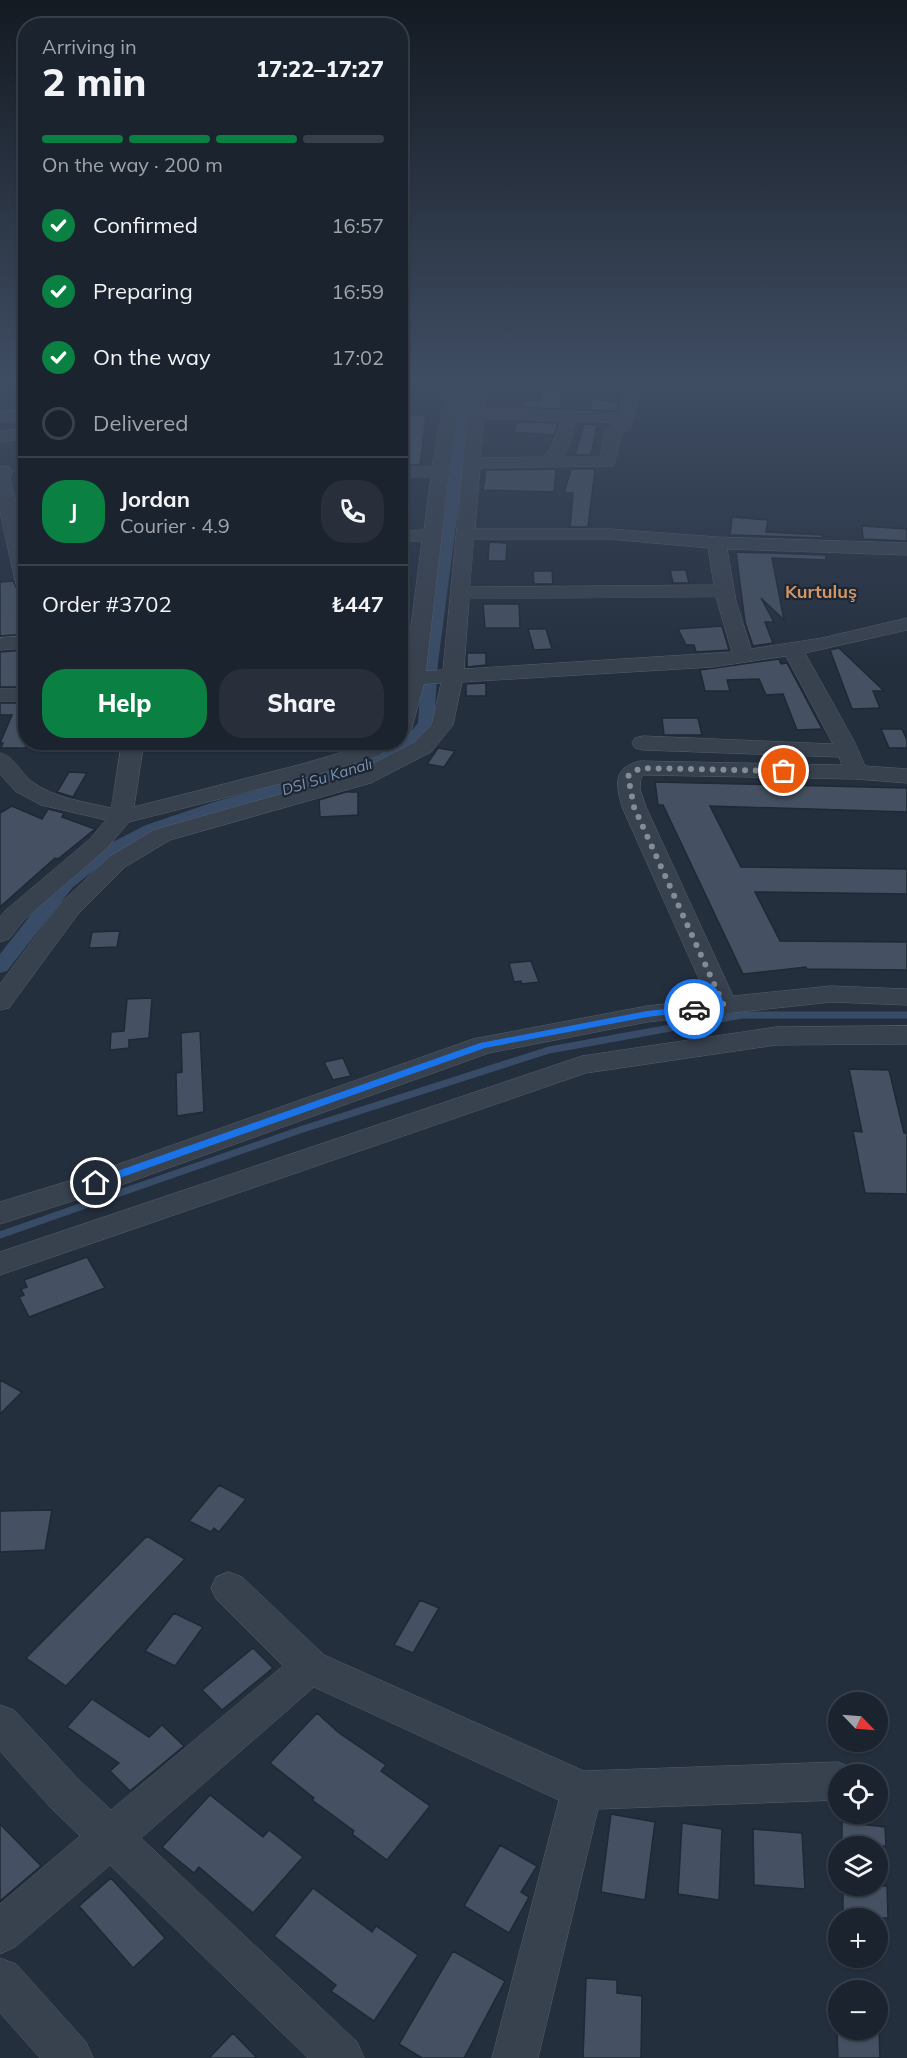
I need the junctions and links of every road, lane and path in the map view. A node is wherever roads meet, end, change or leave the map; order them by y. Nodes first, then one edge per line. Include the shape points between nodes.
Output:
1 (6, 475) edge
2 (440, 475) edge
3 (471, 475) edge
4 (17, 505) edge
5 (465, 534) junction
6 (434, 535) junction
7 (408, 536) edge
8 (717, 543) junction
9 (907, 549) edge
10 (0, 569) edge
11 (18, 572) edge
12 (723, 591) junction
13 (460, 593) junction
14 (907, 624) edge
15 (18, 643) edge
16 (0, 645) edge
17 (792, 648) junction
18 (744, 656) junction
19 (453, 675) junction
20 (408, 678) edge
21 (0, 695) edge
22 (18, 695) edge
23 (644, 743) dead end
24 (132, 750) edge
25 (372, 750) edge
26 (0, 760) edge
27 (852, 762) junction
28 (907, 776) edge
29 (22, 786) junction
30 (0, 798) edge
31 (121, 817) junction
32 (0, 934) edge
33 (907, 998) edge
34 (0, 1002) edge
35 (724, 1006) junction
36 (907, 1035) edge
37 (0, 1213) edge
38 (0, 1264) edge
39 (229, 1588) dead end
40 (310, 1666) junction
41 (0, 1723) edge
42 (828, 1781) edge
43 (582, 1790) junction
44 (111, 1837) junction
45 (0, 1932) edge
46 (0, 1980) edge
47 (70, 2058) edge
48 (341, 2058) edge
49 (515, 2058) edge

1 - 4 street
2 - 6 street
3 - 5 street
5 - 8 street via 610,534
5 - 13 street
6 - 7 street
6 - 20 street
8 - 9 street
8 - 12 street
10 - 11 street
12 - 13 street
12 - 18 street
13 - 19 street
14 - 17 street
15 - 16 street
17 - 18 street
17 - 27 street
18 - 19 street via 714,661
19 - 20 street
19 - 34 street via 442,725 423,747 363,778 162,836 117,862 69,909
21 - 22 street
23 - 27 street
24 - 31 street
25 - 31 street
26 - 29 street
27 - 28 street
27 - 35 street via 640,768 628,776 634,807
29 - 30 street
29 - 31 street via 49,800
31 - 32 street via 98,844 15,915
33 - 35 street via 831,994
35 - 37 street via 647,1014 483,1045 96,1183
36 - 38 street via 776,1036 582,1065
39 - 40 street
40 - 43 street
40 - 44 street
41 - 44 street via 64,1794
42 - 43 street
43 - 49 street
44 - 45 street
44 - 48 street
46 - 47 street

